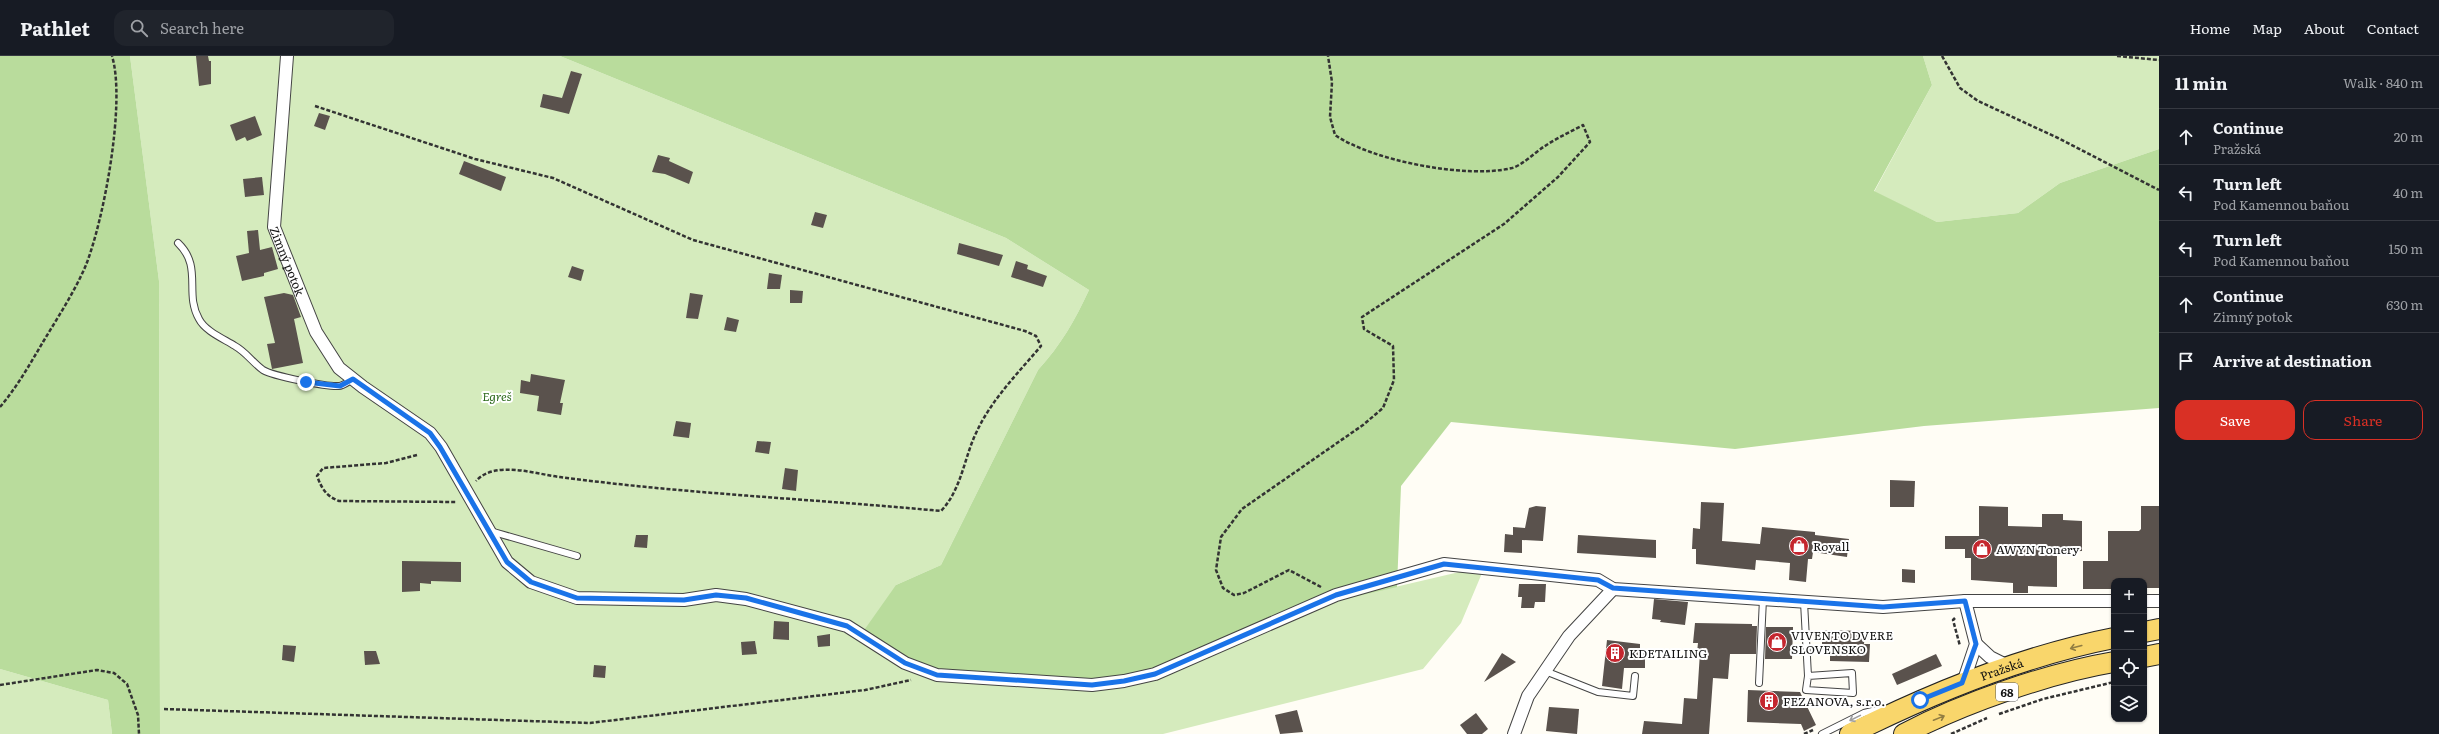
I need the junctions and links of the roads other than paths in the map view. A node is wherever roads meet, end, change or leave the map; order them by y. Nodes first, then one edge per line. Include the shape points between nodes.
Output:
1 (288, 56) edge
2 (178, 243) dead end
3 (353, 379) junction
4 (489, 530) junction
5 (577, 556) dead end
6 (1613, 588) junction
7 (1763, 599) junction
8 (1965, 601) junction
9 (2111, 601) edge
10 (2147, 601) edge
11 (2159, 601) edge
12 (1804, 602) junction
13 (2159, 629) edge
14 (2147, 631) edge
15 (2111, 639) edge
16 (1976, 644) junction
17 (2159, 654) edge
18 (2147, 656) edge
19 (2111, 663) edge
20 (2010, 667) junction
21 (1545, 672) junction
22 (1635, 676) dead end
23 (1808, 676) junction
24 (1759, 683) dead end
25 (1962, 683) junction
26 (1920, 700) junction
27 (1514, 734) edge
28 (1822, 734) edge
29 (1850, 734) edge
30 (1904, 734) edge

1 - 3 street, Zimný potok via 274,227 316,332 339,368
2 - 3 lane via 186,252 192,268 192,306 200,322 205,326 274,376 340,386
3 - 4 street, Zimný potok via 430,433
4 - 5 lane
4 - 6 street, Zimný potok via 507,562 531,582 577,598 684,600 716,595 746,598 847,626 905,663 937,675 1092,685 1155,674 1336,595 1444,564 1598,580
6 - 7 street
6 - 21 street via 1569,636
7 - 12 street
7 - 24 lane
8 - 9 street
8 - 12 street via 1894,607
8 - 16 street
10 - 11 street
12 - 23 lane
13 - 14 main road
15 -> 20 main road, Pražská / 68
16 - 20 street via 1990,657
16 - 25 street
17 - 18 main road
30 -> 19 main road, Pražská / 68 via 1982,700
20 - 25 main road, Pražská / 68
21 - 22 lane via 1598,692 1633,696
21 - 27 street via 1528,696
23 - 23 lane via 1806,690 1853,693 1852,673
25 - 26 main road, Pražská / 68
26 -> 28 lane via 1864,713
26 - 29 main road, Pražská / 68

